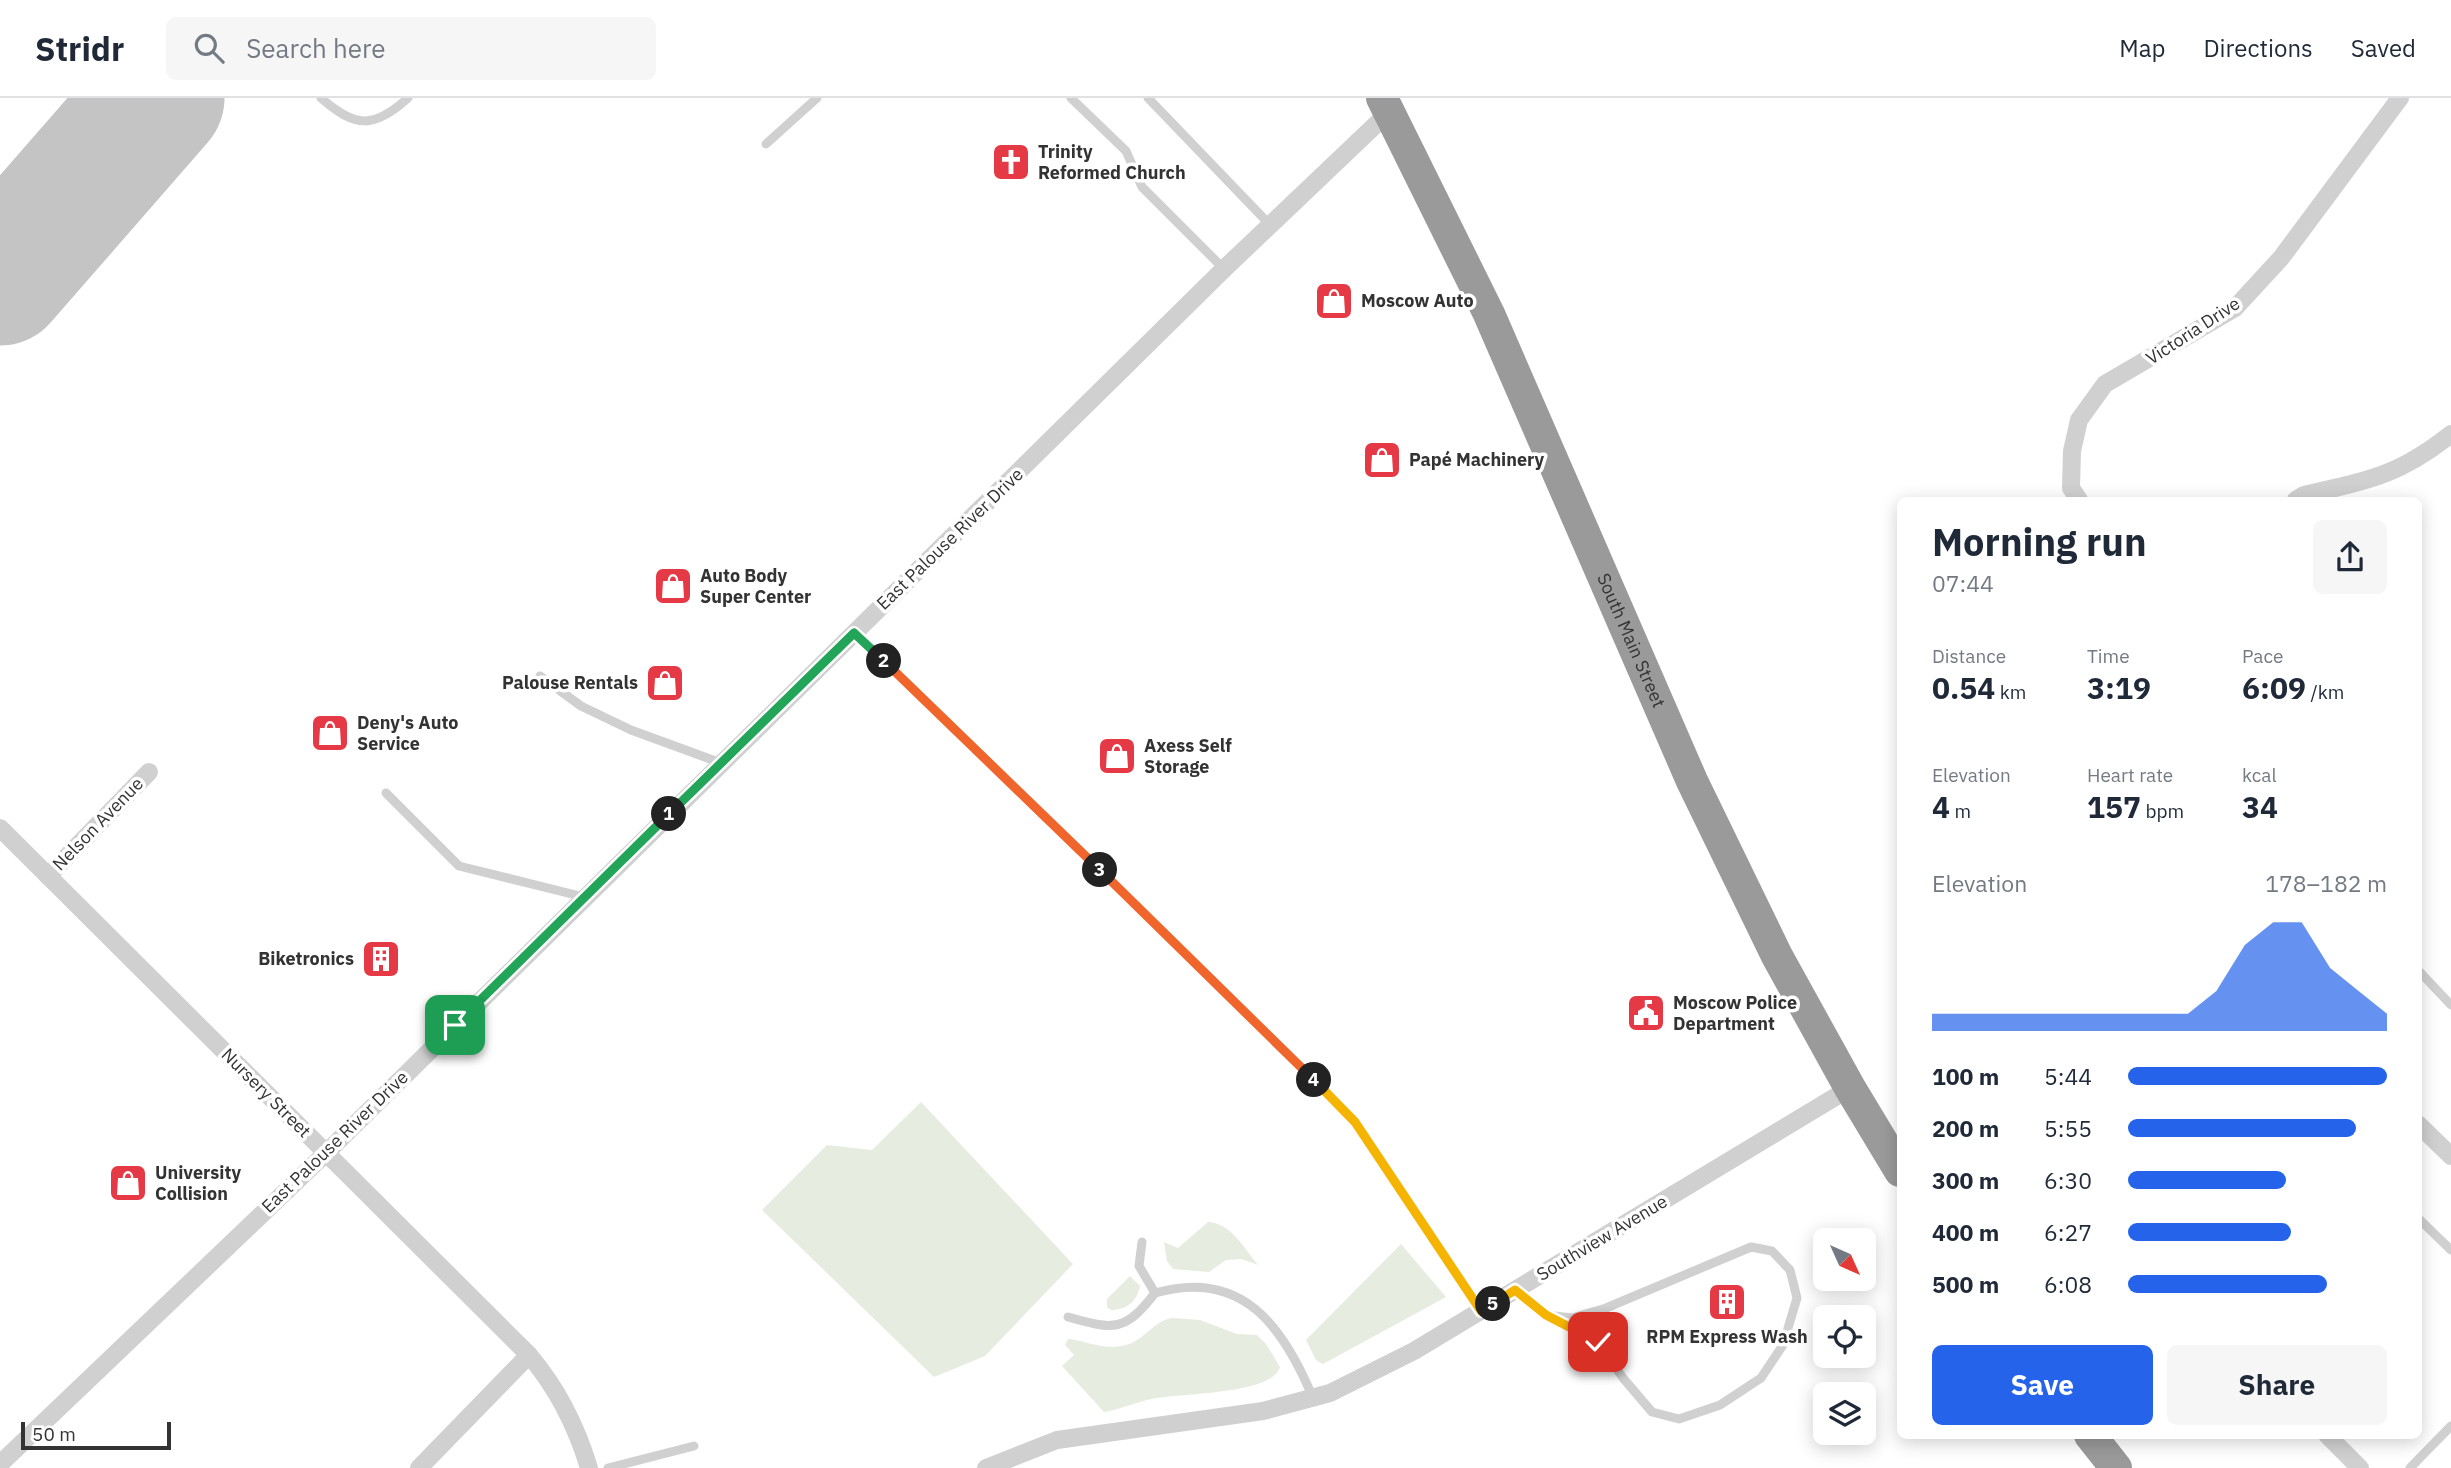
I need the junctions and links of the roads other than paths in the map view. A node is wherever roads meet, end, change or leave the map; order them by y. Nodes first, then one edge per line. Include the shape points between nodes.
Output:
1 (321, 98) edge
2 (408, 98) edge
3 (817, 98) edge
4 (1071, 98) edge
5 (1148, 98) edge
6 (2400, 98) edge
7 (1385, 105) edge
8 (766, 144) dead end
9 (1270, 225) junction
10 (1224, 269) junction
11 (2451, 434) edge
12 (2077, 497) edge
13 (2301, 497) edge
14 (854, 633) junction
15 (540, 676) dead end
16 (721, 763) junction
17 (149, 772) dead end
18 (386, 793) dead end
19 (0, 828) edge
20 (48, 876) junction
21 (584, 897) junction
22 (2422, 974) edge
23 (2451, 1005) edge
24 (1850, 1088) junction
25 (2422, 1128) edge
26 (326, 1153) junction
27 (2451, 1156) edge
28 (1897, 1166) edge
29 (2422, 1223) edge
30 (1142, 1242) dead end
31 (2451, 1250) edge
32 (1515, 1290) junction
33 (1155, 1293) junction
34 (1481, 1311) junction
35 (1546, 1315) junction
36 (1068, 1318) dead end
37 (529, 1355) junction
38 (1313, 1398) junction
39 (2451, 1426) edge
40 (2093, 1439) edge
41 (2331, 1439) edge
42 (694, 1446) dead end
43 (0, 1464) edge
44 (419, 1468) edge
45 (589, 1468) edge
46 (608, 1468) edge
47 (986, 1468) edge
48 (2116, 1468) edge
49 (2360, 1468) edge
50 (2410, 1468) edge

1 - 2 lane via 354,121 378,121
3 - 8 lane
4 - 10 lane via 1126,151 1142,187
5 - 9 lane
6 - 12 street, Victoria Drive via 2281,258 2235,308 2105,384 2079,420 2071,488
7 - 9 street, East Palouse River Drive
7 - 24 highway, South Main Street via 1489,314 1692,781 1777,956
9 - 10 street, East Palouse River Drive
10 - 14 street, East Palouse River Drive
11 - 13 street via 2419,459 2383,477
14 - 16 street, East Palouse River Drive
14 - 34 lane via 1355,1122
15 - 16 lane via 593,712
16 - 21 street, East Palouse River Drive
17 - 20 street, Nelson Avenue
18 - 21 lane via 460,866
19 - 20 street, Nursery Street
20 - 26 street, Nursery Street
21 - 26 street, East Palouse River Drive
22 - 23 lane
24 - 28 highway, South Main Street
24 - 32 street, Southview Avenue
25 - 27 street
26 - 37 street, Nursery Street
26 - 43 street, East Palouse River Drive
29 - 31 lane
30 - 33 lane via 1139,1266
32 - 34 street, Southview Avenue
32 - 35 lane
33 - 36 lane via 1137,1316 1114,1327
33 - 38 lane via 1177,1286 1212,1289 1238,1296 1262,1311 1300,1366
34 - 38 street, Southview Avenue via 1414,1351
35 - 35 lane via 1598,1342 1652,1412 1679,1419 1720,1405 1761,1378 1783,1345 1797,1298 1790,1270 1772,1251 1751,1247 1605,1308 1572,1318
37 - 44 street
37 - 45 street, Nursery Street via 553,1383 573,1421
38 - 47 street, Southview Avenue via 1227,1416 1057,1440
39 - 50 lane
40 - 48 highway
41 - 49 street
42 - 46 lane

